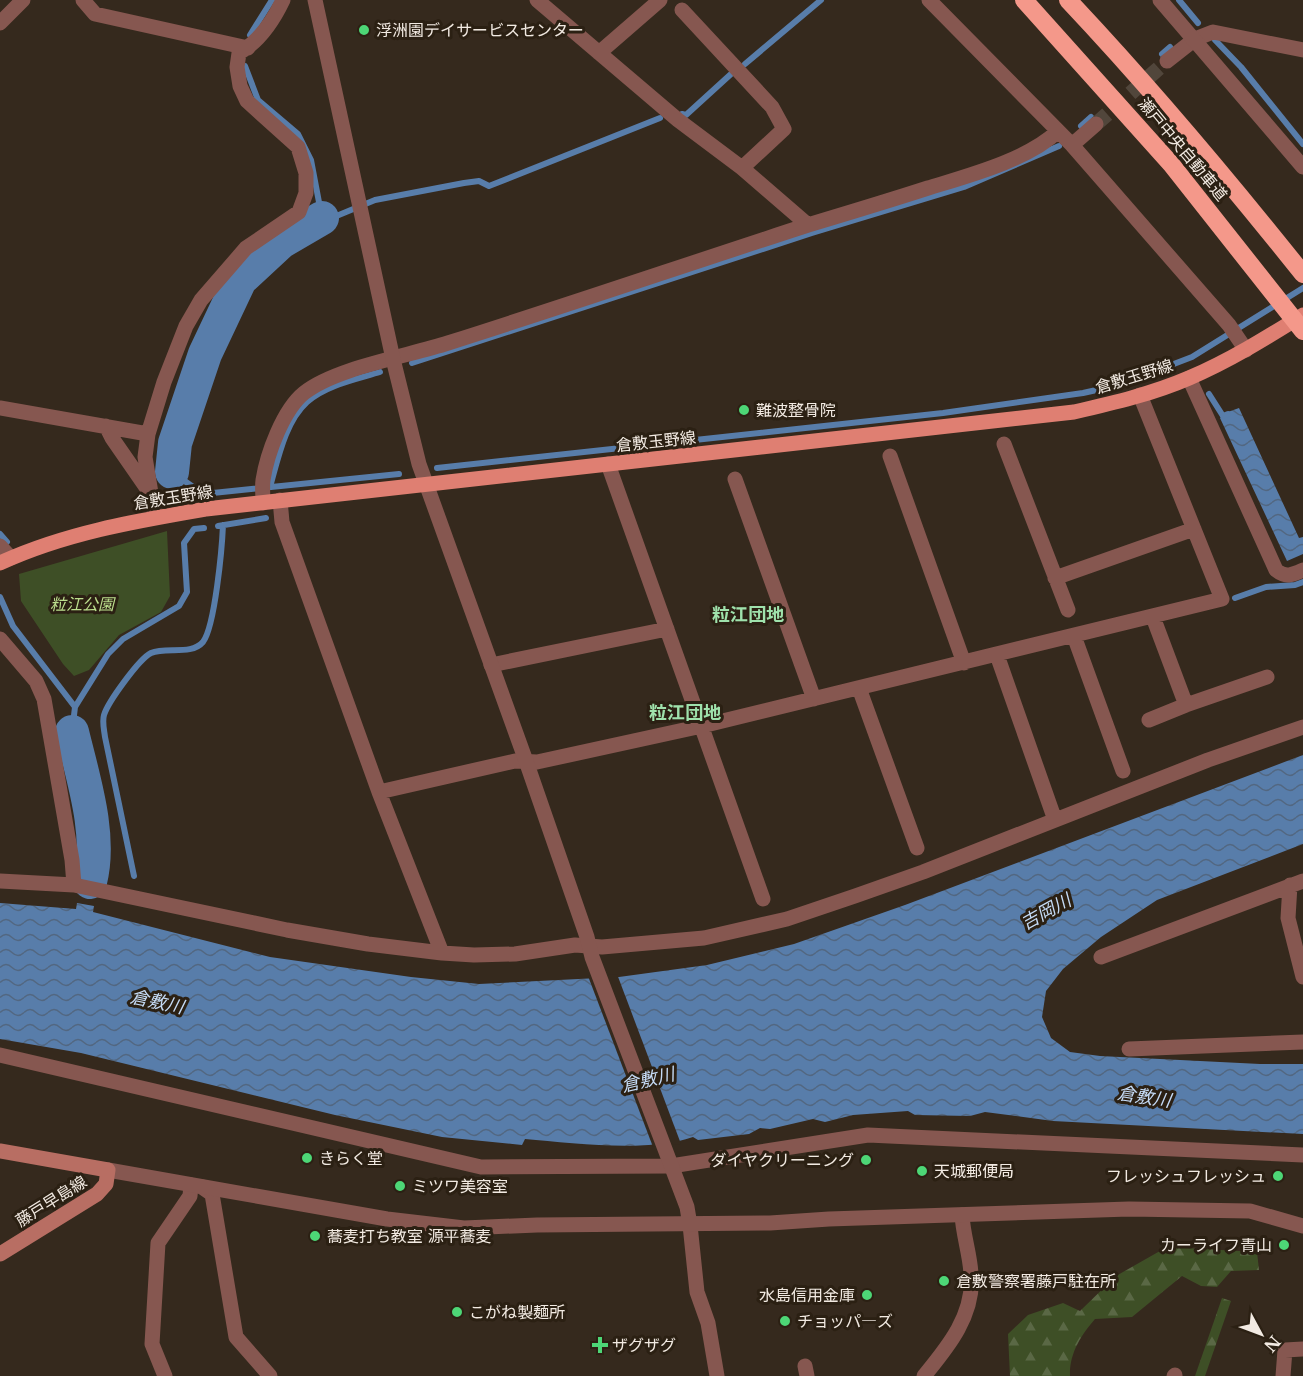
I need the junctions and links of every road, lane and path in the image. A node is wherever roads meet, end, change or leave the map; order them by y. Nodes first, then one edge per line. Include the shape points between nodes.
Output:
1 (23, 0) edge
2 (83, 0) edge
3 (283, 0) edge
4 (315, 0) edge
5 (537, 0) edge
6 (660, 0) edge
7 (929, 0) edge
8 (1024, 0) edge
9 (1068, 0) edge
10 (1160, 0) edge
11 (682, 10) dead end
12 (0, 23) edge
13 (1195, 39) junction
14 (249, 48) junction
15 (1303, 50) edge
16 (599, 53) junction
17 (1167, 61) tunnel mouth
18 (1096, 124) tunnel mouth
19 (1058, 131) junction
20 (1072, 145) junction
21 (1303, 167) edge
22 (742, 168) junction
23 (808, 225) junction
24 (1303, 274) edge
25 (1303, 315) edge
26 (1303, 332) edge
27 (1243, 345) junction
28 (393, 359) junction
29 (1189, 378) junction
30 (1140, 395) junction
31 (0, 408) edge
32 (109, 432) junction
33 (148, 434) junction
34 (1004, 444) dead end
35 (890, 456) dead end
36 (608, 464) junction
37 (735, 479) dead end
38 (427, 485) junction
39 (263, 492) junction
40 (151, 495) junction
41 (280, 501) junction
42 (155, 517) junction
43 (1194, 529) junction
44 (3, 554) edge
45 (1303, 570) edge
46 (1055, 578) junction
47 (1068, 610) dead end
48 (1153, 617) junction
49 (667, 629) junction
50 (1074, 636) junction
51 (0, 639) edge
52 (997, 655) junction
53 (964, 663) junction
54 (491, 665) junction
55 (1266, 677) dead end
56 (859, 688) junction
57 (814, 699) junction
58 (1186, 705) junction
59 (1149, 720) dead end
60 (702, 726) junction
61 (1303, 727) edge
62 (526, 761) junction
63 (1124, 771) dead end
64 (379, 792) junction
65 (1055, 820) junction
66 (917, 848) dead end
67 (0, 881) edge
68 (1296, 883) edge
69 (74, 885) junction
70 (763, 899) dead end
71 (591, 952) junction
72 (442, 953) junction
73 (1101, 957) dead end
74 (1303, 977) edge
75 (1303, 1042) edge
76 (1129, 1049) dead end
77 (0, 1055) edge
78 (0, 1151) edge
79 (1303, 1155) edge
80 (668, 1159) junction
81 (108, 1170) junction
82 (197, 1186) junction
83 (962, 1215) junction
84 (690, 1225) junction
85 (1303, 1226) edge
86 (0, 1254) edge
87 (1303, 1349) edge
88 (165, 1376) edge
89 (270, 1376) edge
90 (717, 1376) edge
91 (924, 1376) edge
92 (1283, 1376) edge

1 - 12 street
2 - 14 street via 95,14
3 - 14 street
4 - 28 street
5 - 16 street
6 - 16 street
7 - 19 street
8 - 26 highway, 瀬戸中央自動車道 via 1171,164
9 - 24 highway, 瀬戸中央自動車道 via 1195,141
10 - 13 street
11 - 22 street via 772,107 784,129
13 - 15 street via 1213,32
13 - 17 street
13 - 21 street
14 - 33 street via 239,53 240,86 247,101 298,147 306,173 306,193 299,212 246,248 201,300 164,382
16 - 22 street
18 - 20 street
19 - 20 street
19 - 23 street via 1024,153 975,174
20 - 27 street
22 - 23 street
23 - 28 street
25 - 27 main road, 倉敷玉野線
27 - 29 main road, 倉敷玉野線
28 - 38 street
28 - 39 street via 328,380 304,393 285,418 272,447
29 - 30 main road, 倉敷玉野線
29 - 45 street via 1276,570 1291,576
30 - 36 main road, 倉敷玉野線 via 1042,417
30 - 43 street
31 - 32 street
32 - 33 street
32 - 40 street
33 - 40 street via 145,457
34 - 46 street
35 - 53 street
36 - 38 main road, 倉敷玉野線
36 - 49 street
37 - 57 street
38 - 41 main road, 倉敷玉野線
38 - 54 street
39 - 41 main road, 倉敷玉野線
39 - 42 main road, 倉敷玉野線
40 - 42 street
41 - 64 street via 282,522
42 - 44 main road, 倉敷玉野線
43 - 46 street
43 - 48 street via 1222,600
46 - 47 street
48 - 50 street
48 - 58 street
49 - 54 street
49 - 60 street
50 - 52 street
50 - 63 street
51 - 69 street via 36,681 44,699
52 - 53 street
52 - 65 street
53 - 56 street
54 - 62 street
55 - 58 street
56 - 57 street
56 - 66 street
57 - 60 street
58 - 59 street
60 - 62 street via 537,762
60 - 70 street
61 - 65 street
62 - 64 street
62 - 71 street
64 - 72 street
65 - 71 street via 787,919 704,938 602,947
67 - 69 street
68 - 73 street
68 - 74 street via 1288,918
69 - 72 street via 287,930
71 - 72 street via 575,945 516,954
71 - 80 street
75 - 76 street
77 - 80 street via 481,1167
78 - 81 main road, 藤戸早島線
79 - 80 street via 868,1135
80 - 84 street
81 - 82 street
81 - 86 main road, 藤戸早島線 via 106,1184 97,1194
82 - 84 street via 387,1219 464,1228
82 - 88 street via 158,1243 152,1344
82 - 89 street via 212,1194 236,1337
83 - 84 street
83 - 85 street via 1129,1209 1250,1211
83 - 91 street via 972,1275 970,1301 960,1329
84 - 90 street via 697,1292 708,1323
87 - 92 street via 1285,1350

